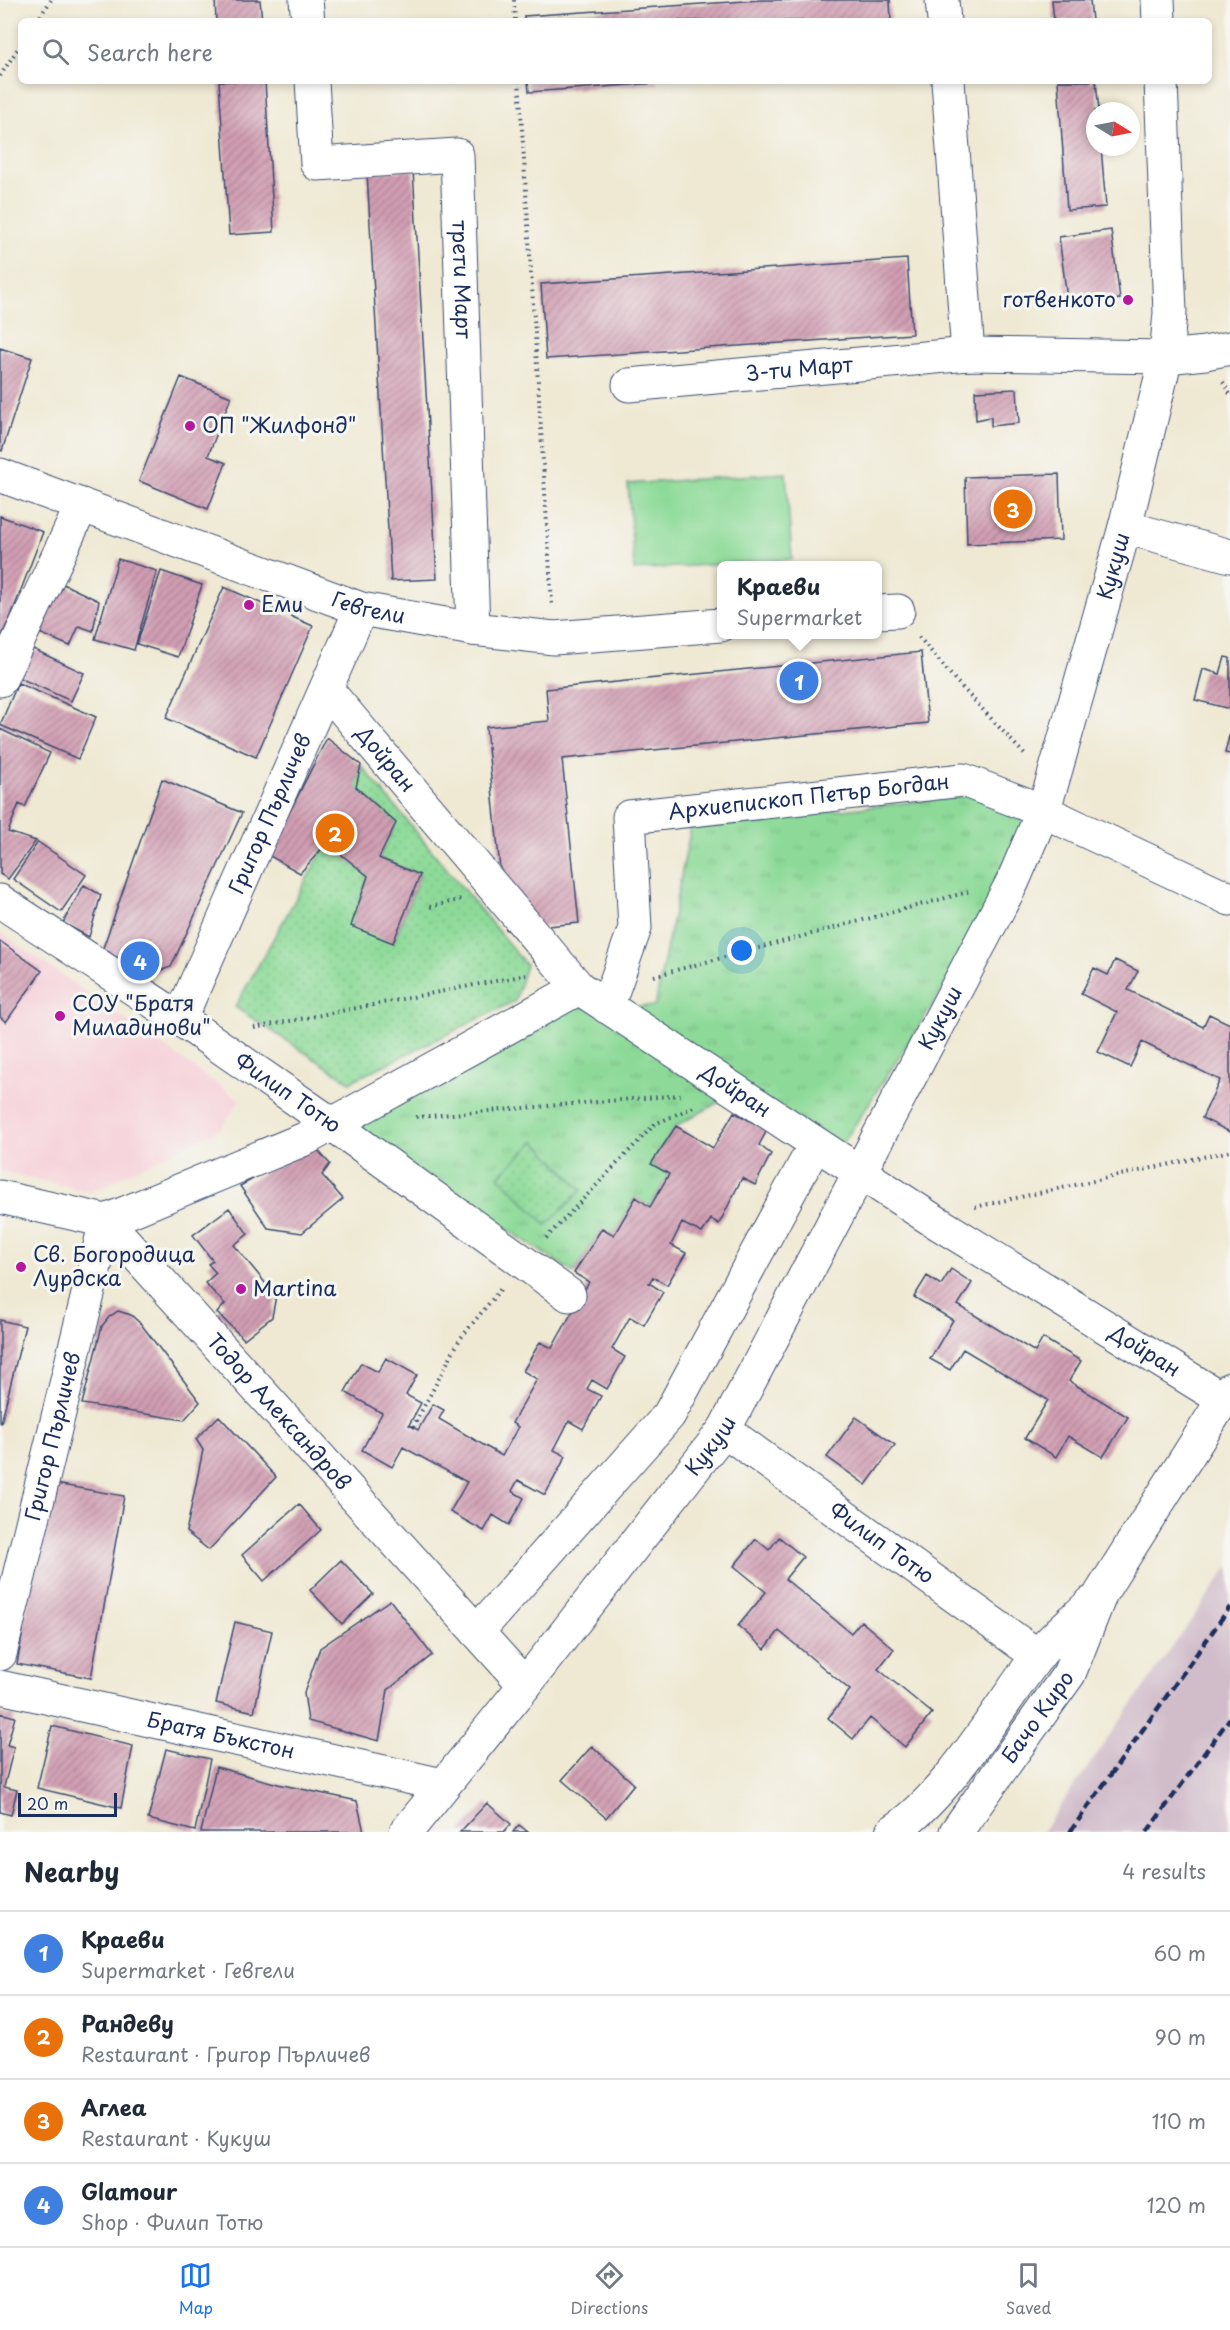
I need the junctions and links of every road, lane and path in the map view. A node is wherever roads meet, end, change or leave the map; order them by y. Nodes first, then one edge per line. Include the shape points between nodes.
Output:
1 (51, 0) edge
2 (306, 0) edge
3 (514, 0) edge
4 (942, 0) edge
5 (1158, 0) edge
6 (39, 18) edge
7 (308, 18) edge
8 (515, 18) edge
9 (944, 18) edge
10 (1159, 18) edge
11 (18, 49) edge
12 (0, 76) edge
13 (312, 84) edge
14 (519, 84) edge
15 (948, 84) edge
16 (1161, 84) edge
17 (1230, 348) edge
18 (968, 354) junction
19 (1166, 357) junction
20 (629, 385) dead end
21 (0, 475) edge
22 (82, 505) junction
23 (1125, 527) junction
24 (1230, 556) edge
25 (361, 609) junction
26 (887, 611) edge
27 (717, 625) edge
28 (473, 629) junction
29 (554, 638) junction
30 (0, 680) edge
31 (326, 689) junction
32 (1048, 797) junction
33 (1012, 881) junction
34 (1230, 899) edge
35 (0, 901) edge
36 (571, 978) junction
37 (611, 997) junction
38 (180, 1019) junction
39 (207, 1038) junction
40 (733, 1090) junction
41 (414, 1117) dead end
42 (332, 1124) junction
43 (815, 1145) junction
44 (1230, 1151) edge
45 (860, 1174) junction
46 (0, 1197) edge
47 (928, 1217) junction
48 (106, 1221) junction
49 (523, 1262) junction
50 (569, 1295) dead end
51 (1227, 1394) edge
52 (413, 1427) dead end
53 (724, 1430) junction
54 (1101, 1593) junction
55 (477, 1632) junction
56 (0, 1654) edge
57 (1038, 1656) junction
58 (525, 1685) junction
59 (0, 1687) edge
60 (443, 1785) junction
61 (406, 1832) edge
62 (892, 1832) edge
63 (956, 1832) edge

1 - 6 path
2 - 7 street
3 - 8 path
4 - 9 street
5 - 10 street
11 - 12 path
13 - 28 street, трети Март via 317,164 457,155
14 - 29 path
15 - 18 street
16 - 19 street, Кукуш via 1170,302
17 - 19 street
18 - 19 street, 3-ти Март
18 - 20 street, 3-ти Март
19 - 23 street, Кукуш
21 - 22 street, Гевгели
22 - 25 street, Гевгели
22 - 30 street
23 - 24 street
23 - 32 street, Кукуш
25 - 28 street, Гевгели
25 - 31 street, Григор Пърличев
26 - 32 path via 957,682
27 - 29 street, Гевгели
28 - 29 street, Гевгели
31 - 36 street, Дойран
31 - 38 street, Григор Пърличев
32 - 33 street, Кукуш
32 - 34 street, Архиепископ Петър Богдан
32 - 37 street, Архиепископ Петър Богдан via 963,780 629,817 635,928
33 - 37 path
33 - 45 street, Кукуш
35 - 38 street, Филип Тотю
36 - 37 street, Дойран
36 - 39 path
36 - 42 street
37 - 40 street, Дойран
38 - 39 street, Филип Тотю
39 - 42 street, Филип Тотю
40 - 41 path
40 - 43 street, Дойран
40 - 49 path via 655,1124
42 - 48 street via 307,1138
42 - 49 street, Филип Тотю
43 - 45 street, Дойран
43 - 55 street via 669,1414
44 - 47 path
45 - 47 street, Дойран
45 - 53 street, Кукуш
46 - 48 street
47 - 51 street, Дойран
48 - 55 street, Тодор Александров
48 - 56 street, Григор Пърличев
49 - 50 street, Филип Тотю
49 - 52 path via 460,1339
51 - 54 street, Бачо Киро
53 - 57 street, Филип Тотю
53 - 58 street, Кукуш
54 - 57 street, Бачо Киро
54 - 63 street, Бачо Киро via 1069,1674
55 - 58 street, Тодор Александров
57 - 62 street, Бачо Киро via 943,1784
58 - 60 street, Кукуш
59 - 60 street, Братя Бъкстон
60 - 61 street, Кукуш

